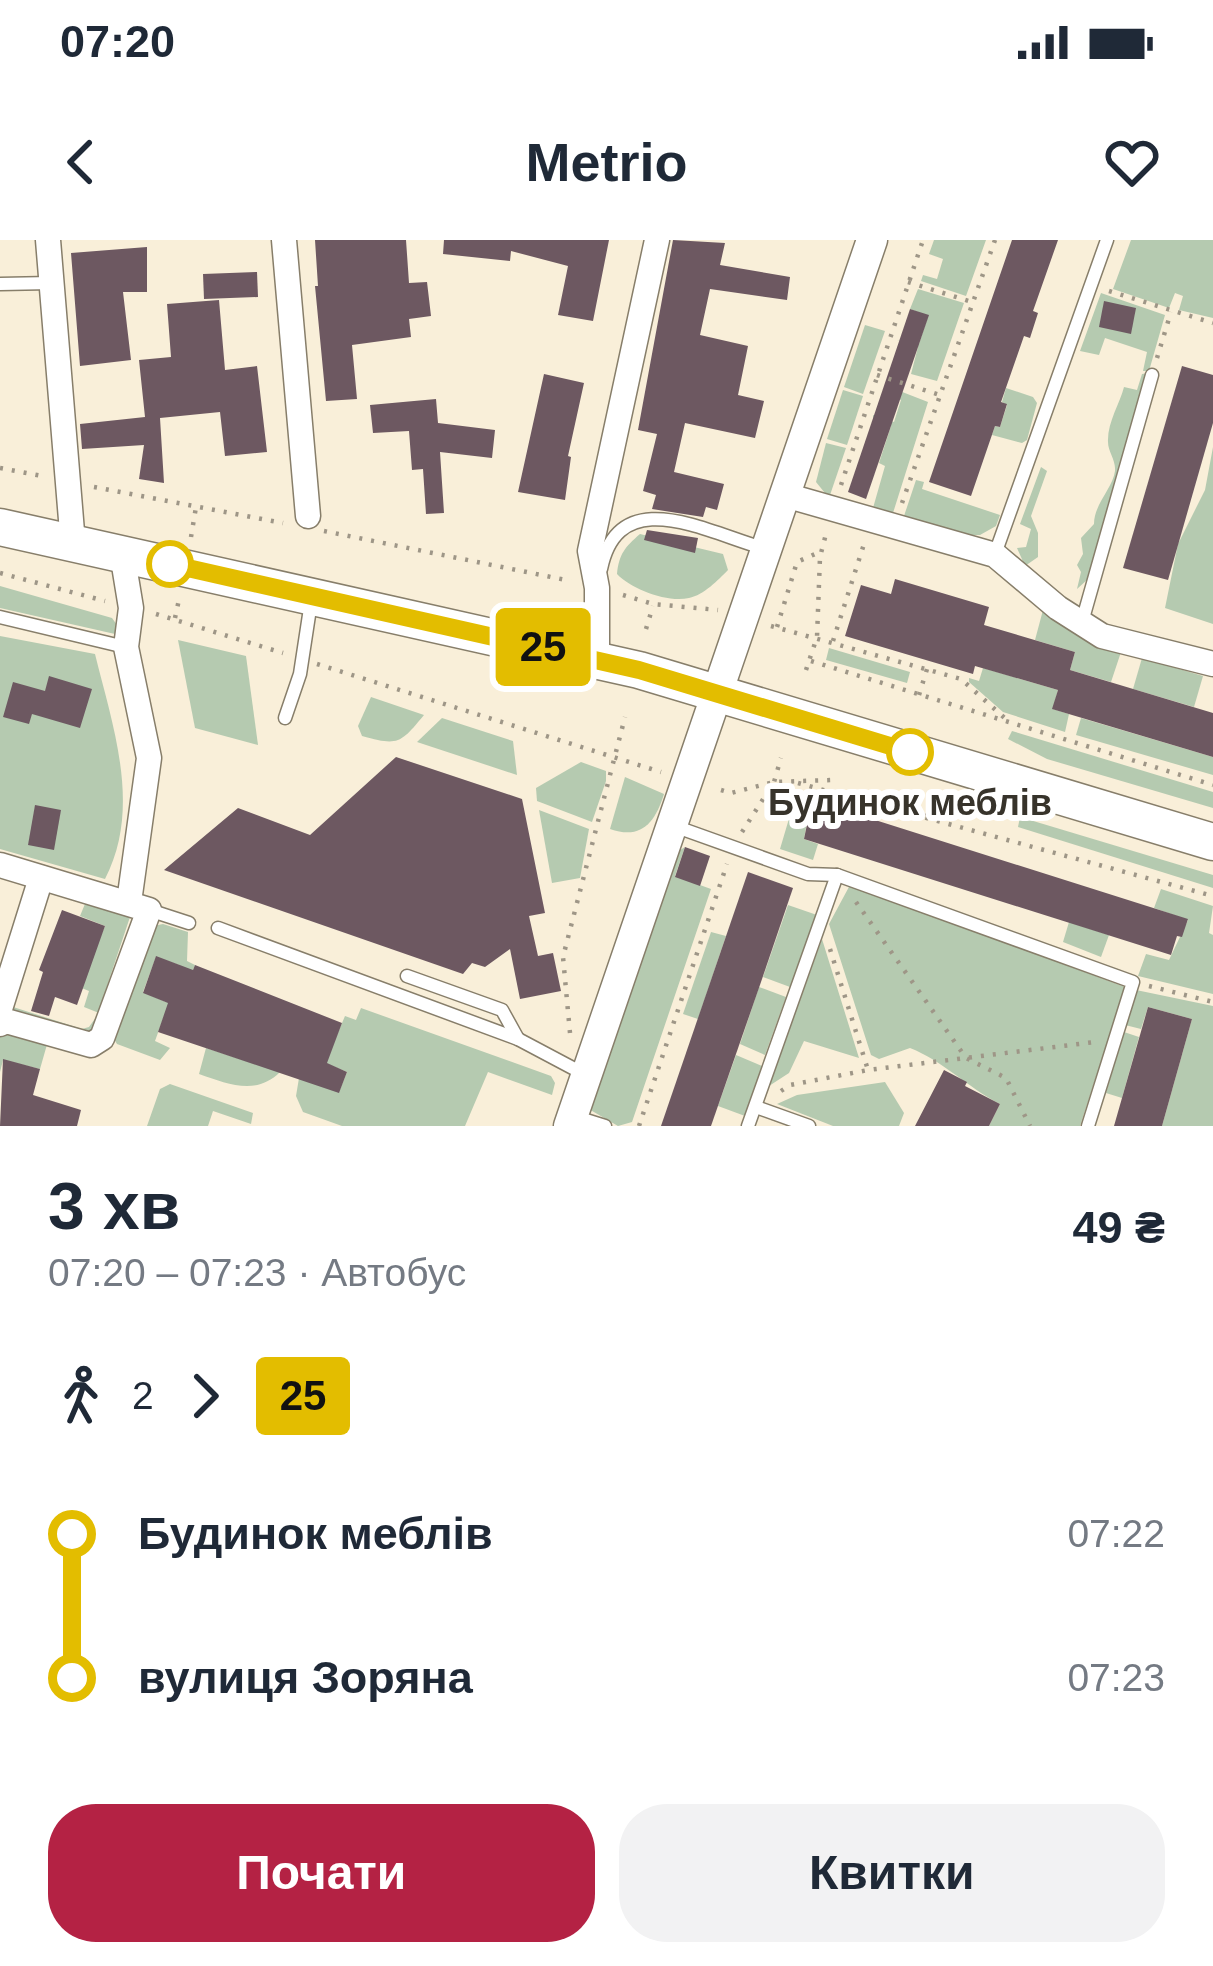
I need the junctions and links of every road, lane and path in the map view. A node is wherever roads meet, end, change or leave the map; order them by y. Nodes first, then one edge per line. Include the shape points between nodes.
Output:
1 (48, 240) edge
2 (284, 240) edge
3 (657, 240) edge
4 (872, 240) edge
5 (923, 240) edge
6 (995, 240) edge
7 (1107, 240) edge
8 (52, 283) junction
9 (908, 283) junction
10 (0, 284) edge
11 (1092, 286) junction
12 (973, 302) junction
13 (1171, 312) junction
14 (1213, 322) edge
15 (1152, 375) joint
16 (877, 376) junction
17 (940, 395) junction
18 (0, 468) edge
19 (67, 481) junction
20 (785, 494) junction
21 (833, 509) junction
22 (299, 522) junction
23 (892, 526) junction
24 (0, 527) edge
25 (73, 544) junction
26 (767, 549) junction
27 (821, 550) junction
28 (122, 553) junction
29 (995, 555) junction
30 (597, 588) junction
31 (311, 595) junction
32 (653, 604) junction
33 (724, 612) dead end
34 (0, 617) edge
35 (1082, 622) junction
36 (646, 629) dead end
37 (817, 637) junction
38 (833, 641) junction
39 (126, 647) junction
40 (597, 659) junction
41 (809, 661) junction
42 (1213, 664) edge
43 (927, 669) junction
44 (806, 670) dead end
45 (718, 694) junction
46 (919, 695) junction
47 (625, 717) dead end
48 (285, 718) dead end
49 (1012, 725) junction
50 (616, 758) junction
51 (781, 758) dead end
52 (670, 775) dead end
53 (831, 779) dead end
54 (774, 782) junction
55 (798, 783) junction
56 (1213, 784) edge
57 (721, 790) dead end
58 (902, 802) dead end
59 (932, 820) junction
60 (674, 826) junction
61 (1213, 842) edge
62 (732, 848) junction
63 (0, 865) edge
64 (837, 875) junction
65 (41, 878) junction
66 (1213, 896) edge
67 (139, 906) junction
68 (822, 920) junction
69 (189, 923) dead end
70 (218, 928) dead end
71 (4, 975) edge
72 (407, 976) dead end
73 (1133, 982) junction
74 (1213, 1002) edge
75 (0, 1009) edge
76 (0, 1024) edge
77 (1115, 1039) junction
78 (518, 1040) junction
79 (966, 1058) junction
80 (868, 1070) junction
81 (579, 1073) junction
82 (756, 1107) junction
83 (571, 1121) edge
84 (605, 1126) edge
85 (639, 1126) edge
86 (748, 1126) edge
87 (808, 1126) edge
88 (1030, 1126) edge
89 (1088, 1126) edge

1 - 8 street
2 - 22 street
3 - 30 street via 590,551
4 - 20 street
5 - 9 path
6 - 12 path
7 - 11 lane
8 - 10 lane
8 - 19 street
9 - 12 path
9 - 16 path
11 - 13 path
11 - 29 lane
12 - 17 path
13 - 14 path
13 - 15 path
15 - 35 lane
16 - 17 path
16 - 21 path
17 - 23 path
18 - 19 path
19 - 22 path
19 - 25 street
20 - 21 street
20 - 26 street
21 - 23 street
21 - 27 path
22 - 30 path
23 - 29 street
23 - 38 path via 866,539
24 - 25 main road
25 - 28 main road
26 - 30 lane via 651,517 631,521 605,551
26 - 45 street
27 - 37 path
27 - 37 path via 797,562 774,627
28 - 31 main road
28 - 39 street via 131,608
29 - 35 street
30 - 32 path
30 - 40 street
31 - 40 main road
31 - 48 lane
32 - 33 path
32 - 36 path
34 - 39 lane
35 - 42 street via 1102,636
37 - 38 path
37 - 41 path
38 - 43 path
39 - 67 street via 149,758
40 - 45 main road
41 - 44 path
41 - 46 path
43 - 46 path
43 - 49 path via 961,679
45 - 60 street
45 - 61 main road
46 - 49 path
47 - 50 path
49 - 56 path
50 - 52 path
50 - 81 path via 563,956
51 - 54 path
53 - 55 path
54 - 55 path
54 - 57 path
54 - 62 path
55 - 59 path
58 - 59 path
59 - 66 path
60 - 62 lane
60 - 81 street
62 - 64 lane via 808,874
62 - 85 path
63 - 65 street
64 - 68 lane
64 - 73 lane
64 - 79 path
65 - 67 street
65 - 71 street
67 - 69 lane
67 - 76 street via 102,1038 91,1045
68 - 80 path
68 - 82 lane
70 - 78 lane
71 - 75 street
72 - 78 lane via 502,1010
73 - 74 path
73 - 77 lane
77 - 79 path
77 - 89 lane
78 - 81 lane
79 - 80 path
79 - 88 path via 1006,1078
80 - 82 path via 790,1085
81 - 83 street
82 - 86 lane
82 - 87 lane
83 - 84 lane

